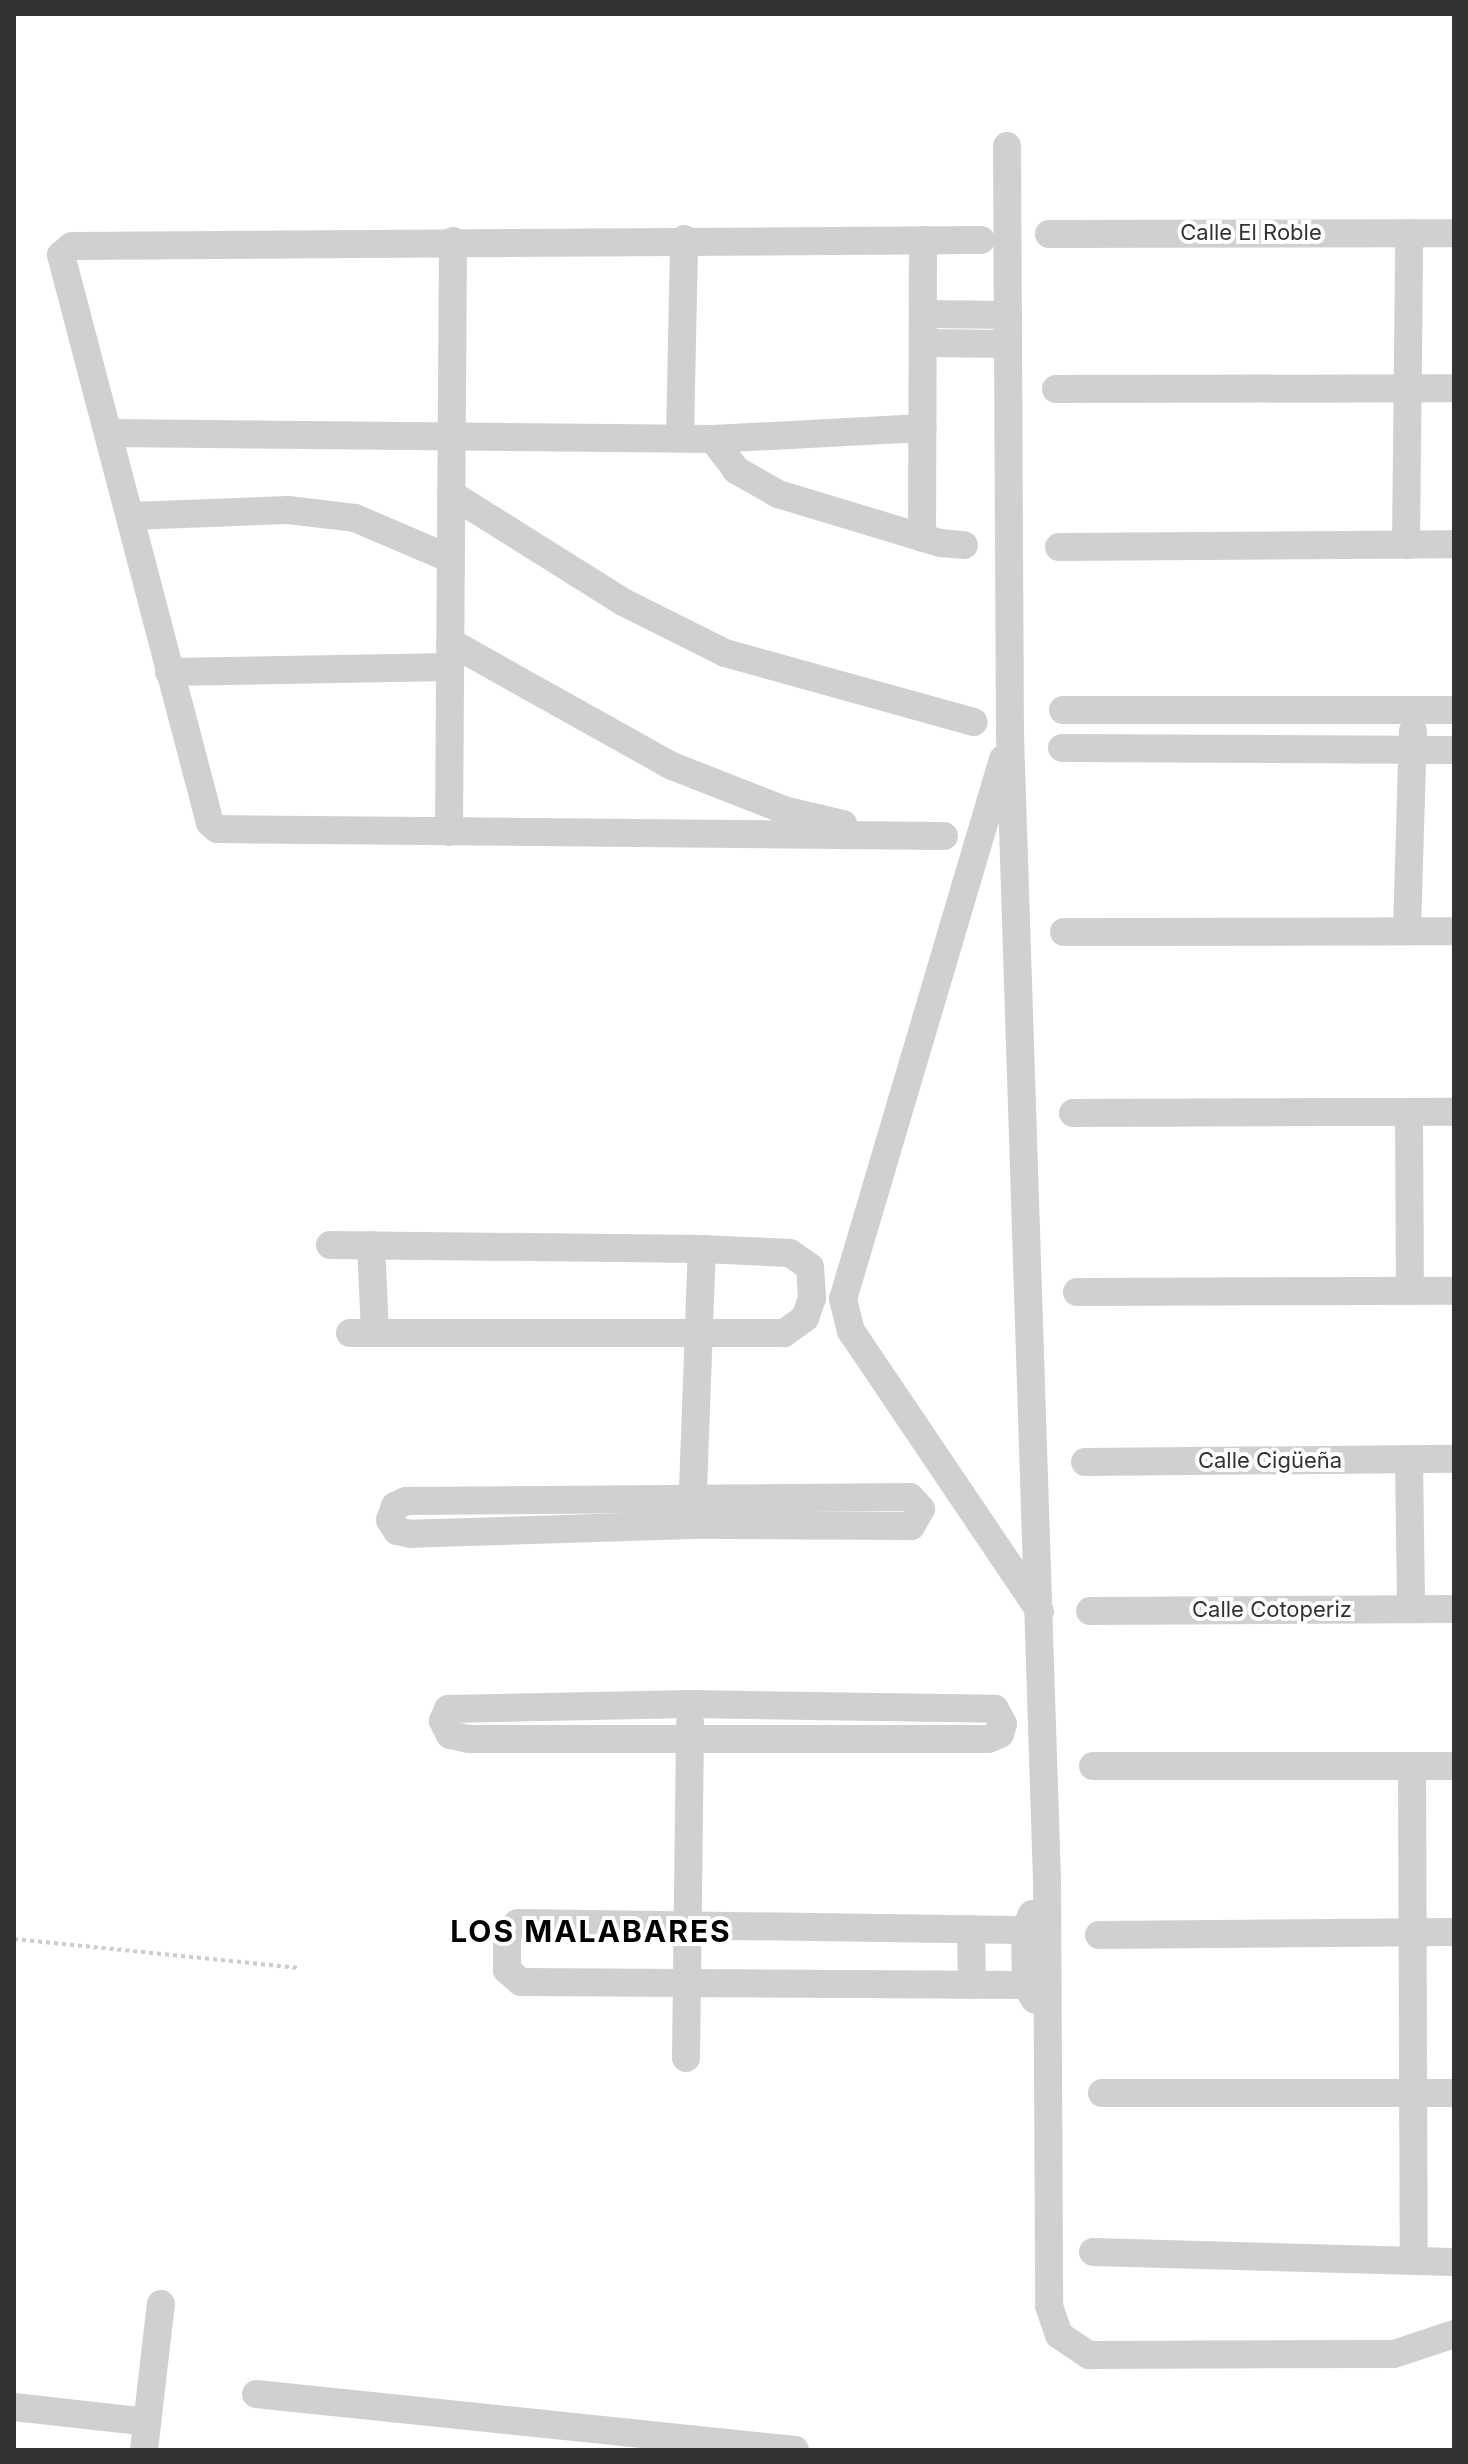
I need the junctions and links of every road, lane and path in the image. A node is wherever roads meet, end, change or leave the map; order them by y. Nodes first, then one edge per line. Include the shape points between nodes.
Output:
1 (1007, 146) dead end
2 (1409, 233) junction
3 (1454, 233) edge
4 (1049, 234) dead end
5 (684, 239) junction
6 (923, 240) junction
7 (981, 240) dead end
8 (453, 241) junction
9 (924, 314) junction
10 (1008, 315) junction
11 (925, 343) junction
12 (1008, 344) junction
13 (1407, 388) junction
14 (1454, 388) edge
15 (1056, 389) dead end
16 (923, 428) junction
17 (110, 433) junction
18 (452, 436) junction
19 (680, 438) junction
20 (713, 439) junction
21 (451, 494) junction
22 (131, 516) junction
23 (922, 538) junction
24 (1454, 544) edge
25 (964, 545) dead end
26 (1406, 545) junction
27 (1059, 547) dead end
28 (451, 559) junction
29 (450, 654) junction
30 (169, 672) junction
31 (1063, 710) dead end
32 (1413, 710) junction
33 (1454, 710) edge
34 (974, 722) dead end
35 (1010, 735) junction
36 (1062, 748) dead end
37 (1412, 750) junction
38 (1454, 750) edge
39 (449, 832) junction
40 (893, 836) junction
41 (944, 836) dead end
42 (1407, 931) junction
43 (1454, 931) edge
44 (1064, 932) dead end
45 (1409, 1112) junction
46 (1454, 1112) edge
47 (1073, 1113) dead end
48 (330, 1245) dead end
49 (371, 1245) junction
50 (702, 1249) junction
51 (1410, 1291) junction
52 (1454, 1291) edge
53 (1077, 1292) dead end
54 (812, 1296) junction
55 (843, 1299) junction
56 (701, 1332) junction
57 (1409, 1459) junction
58 (1454, 1459) edge
59 (1085, 1462) dead end
60 (692, 1512) junction
61 (1411, 1609) junction
62 (1454, 1609) edge
63 (1090, 1611) dead end
64 (1040, 1612) junction
65 (690, 1704) junction
66 (689, 1739) junction
67 (1093, 1766) dead end
68 (1412, 1766) junction
69 (1454, 1766) edge
70 (1047, 1880) junction
71 (688, 1925) junction
72 (971, 1929) junction
73 (1025, 1930) junction
74 (1454, 1932) edge
75 (1416, 1933) junction
76 (1099, 1935) dead end
77 (14, 1939) edge
78 (300, 1968) dead end
79 (687, 1983) junction
80 (972, 1985) junction
81 (1026, 1985) junction
82 (1050, 2025) junction
83 (686, 2058) dead end
84 (1102, 2093) dead end
85 (1417, 2093) junction
86 (1454, 2093) edge
87 (1093, 2252) dead end
88 (1414, 2261) junction
89 (1454, 2262) edge
90 (161, 2304) dead end
91 (1454, 2334) edge
92 (256, 2394) dead end
93 (14, 2407) edge
94 (146, 2436) edge
95 (680, 2444) edge
96 (795, 2450) edge

1 - 10 street
2 - 3 street, Calle El Roble
2 - 4 street, Calle El Roble
2 - 13 street
5 - 6 street
5 - 8 street
5 - 19 street
6 - 7 street
6 - 9 street
8 - 17 street via 66,248 61,255
8 - 18 street
9 - 10 street
9 - 11 street
10 - 12 street
11 - 12 street
11 - 16 street
12 - 35 street
13 - 14 street
13 - 15 street
13 - 26 street
16 - 20 street
16 - 23 street
17 - 18 street
17 - 22 street
18 - 19 street
18 - 21 street
19 - 20 street
20 - 23 street via 736,470 778,494
21 - 28 street
21 - 34 street via 623,602 725,653
22 - 28 street via 288,510 355,518
22 - 30 street
23 - 25 street
24 - 26 street
26 - 27 street
28 - 29 street
29 - 30 street
29 - 39 street
29 - 40 street via 672,766 784,810
30 - 39 street via 210,823 217,829
31 - 32 street
32 - 33 street
32 - 37 street
35 - 55 street
35 - 64 street
36 - 37 street
37 - 38 street
37 - 42 street
39 - 40 street
40 - 41 street
42 - 43 street
42 - 44 street
45 - 46 street
45 - 47 street
45 - 51 street
48 - 49 street
49 - 50 street
49 - 56 street via 362,1333
50 - 54 street via 790,1253 810,1267
50 - 56 street
51 - 52 street
51 - 53 street
54 - 55 street
54 - 56 street via 805,1318 784,1333
55 - 64 street via 851,1331
56 - 60 street
57 - 58 street, Calle Cigüeña
57 - 59 street, Calle Cigüeña
57 - 61 street
60 - 60 street via 911,1526 921,1509 910,1497
60 - 60 street via 406,1501 395,1506 390,1520 397,1531 411,1534
61 - 62 street, Calle Cotoperiz
61 - 63 street, Calle Cotoperiz
64 - 70 street
65 - 66 street
65 - 66 street via 448,1709 443,1721 450,1735 469,1739
65 - 66 street via 995,1709 1003,1724 1000,1734 988,1739
66 - 71 street
67 - 68 street
68 - 69 street
68 - 75 street
70 - 73 street
70 - 82 street
71 - 72 street
71 - 79 street
71 - 79 street via 518,1923 507,1932 507,1970 521,1982
72 - 73 street
72 - 80 street
73 - 81 street
74 - 75 street
75 - 76 street
75 - 85 street
77 - 78 path
79 - 80 street
79 - 83 street
80 - 81 street
81 - 82 street
82 - 91 street via 1049,2306 1059,2335 1089,2355 1349,2355 1394,2354
84 - 85 street
85 - 86 street
85 - 88 street
87 - 88 street
88 - 89 street
90 - 94 street
92 - 95 street
93 - 94 street
95 - 96 street

